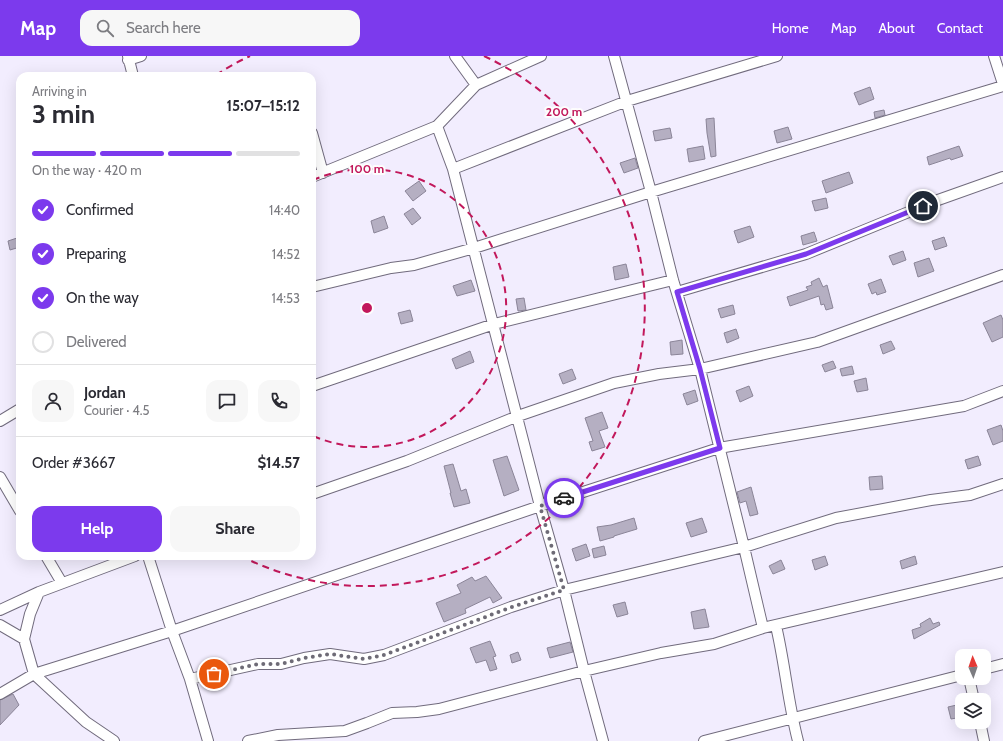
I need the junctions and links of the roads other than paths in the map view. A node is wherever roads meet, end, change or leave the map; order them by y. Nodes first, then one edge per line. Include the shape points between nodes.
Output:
1 (141, 56) edge
2 (455, 56) edge
3 (541, 56) edge
4 (614, 56) edge
5 (777, 56) edge
6 (994, 56) edge
7 (128, 58) edge
8 (132, 72) edge
9 (476, 84) junction
10 (1003, 85) edge
11 (627, 102) junction
12 (437, 126) junction
13 (316, 148) edge
14 (453, 169) junction
15 (323, 173) junction
16 (316, 176) edge
17 (1003, 177) edge
18 (651, 192) junction
19 (474, 248) junction
20 (1003, 275) edge
21 (673, 280) junction
22 (316, 286) edge
23 (677, 292) junction
24 (494, 324) junction
25 (700, 369) junction
26 (316, 385) edge
27 (1003, 391) edge
28 (16, 411) edge
29 (518, 416) junction
30 (0, 421) edge
31 (720, 448) junction
32 (0, 477) edge
33 (1003, 484) edge
34 (316, 493) edge
35 (16, 504) edge
36 (540, 506) junction
37 (744, 547) junction
38 (48, 560) edge
39 (124, 560) edge
40 (149, 560) edge
41 (1003, 572) edge
42 (62, 583) junction
43 (564, 590) junction
44 (39, 592) junction
45 (0, 610) edge
46 (0, 625) edge
47 (776, 626) junction
48 (763, 628) junction
49 (172, 631) junction
50 (24, 639) junction
51 (1003, 664) edge
52 (991, 667) edge
53 (584, 671) junction
54 (34, 674) junction
55 (955, 677) edge
56 (190, 679) junction
57 (0, 694) edge
58 (792, 718) junction
59 (981, 729) edge
60 (323, 737) edge
61 (114, 741) edge
62 (208, 741) edge
63 (248, 741) edge
64 (603, 741) edge
65 (704, 741) edge
66 (798, 741) edge
67 (984, 741) edge

1 - 7 street
2 - 9 street
3 - 9 street
4 - 11 street
5 - 11 street
6 - 10 street
7 - 8 street
9 - 12 street
10 - 18 street
11 - 14 street
11 - 18 street
12 - 14 street
12 - 15 street
13 - 15 street
14 - 19 street
15 - 16 street
17 - 23 street via 938,200 806,254
18 - 19 street
18 - 21 street
19 - 22 street via 414,265
19 - 24 street
20 - 25 street via 817,342
21 - 23 street
21 - 24 street
23 - 25 street
24 - 26 street
24 - 29 street
25 - 29 street via 614,383
25 - 31 street
27 - 31 street via 964,406
28 - 30 street
29 - 34 street via 407,461
29 - 36 street
31 - 36 street
31 - 37 street
32 - 35 street
33 - 37 street via 970,495 836,518
36 - 43 street
36 - 49 street
37 - 43 street
37 - 48 street
38 - 42 street
39 - 42 street
40 - 49 street
41 - 47 street
42 - 44 street
43 - 53 street
43 - 56 street via 384,655 364,659 330,654 281,664 258,664
44 - 45 street
44 - 50 street
46 - 50 street
47 - 48 street
47 - 58 street
48 - 53 street via 714,644
49 - 54 street
49 - 56 street
50 - 54 street
51 - 52 street
53 - 60 street via 439,708 392,713
53 - 64 street
54 - 57 street
54 - 61 street via 86,722
55 - 58 street
56 - 62 street
58 - 65 street
58 - 66 street
59 - 67 street
60 - 63 street via 278,735

